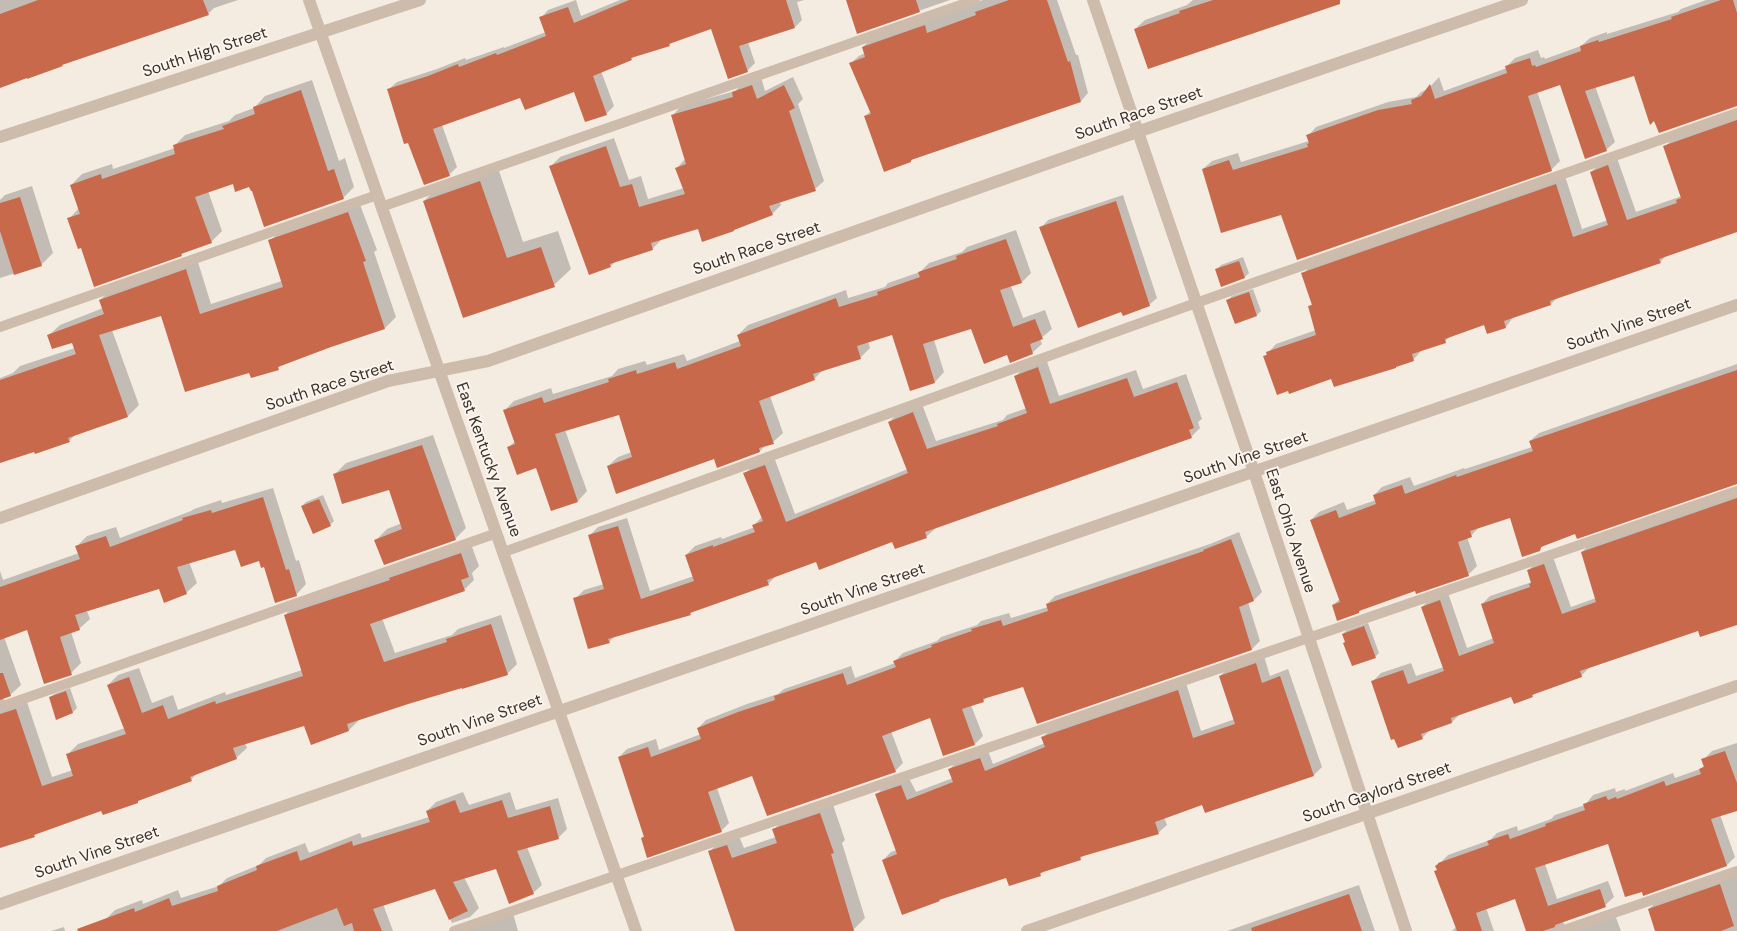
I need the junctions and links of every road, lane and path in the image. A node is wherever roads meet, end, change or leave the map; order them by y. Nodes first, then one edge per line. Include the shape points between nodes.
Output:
1 (309, 0) edge
2 (420, 0) edge
3 (975, 0) edge
4 (1093, 0) edge
5 (1522, 0) edge
6 (320, 33) junction
7 (1737, 113) edge
8 (1137, 132) junction
9 (0, 137) edge
10 (379, 201) junction
11 (1196, 303) junction
12 (1737, 305) edge
13 (0, 327) edge
14 (438, 371) junction
15 (1254, 472) junction
16 (1737, 491) edge
17 (0, 518) edge
18 (497, 533) junction
19 (504, 552) junction
20 (1309, 638) junction
21 (1737, 686) edge
22 (0, 708) edge
23 (560, 711) junction
24 (1366, 814) junction
25 (1737, 872) edge
26 (617, 874) junction
27 (0, 904) edge
28 (454, 931) edge
29 (636, 931) edge
30 (1027, 931) edge
31 (1406, 931) edge
32 (1561, 931) edge

1 - 6 street, East Kentucky Avenue
2 - 6 street, South High Street
3 - 10 lane
4 - 8 street, East Ohio Avenue
5 - 8 street, South Race Street
6 - 9 street, South High Street
6 - 10 street, East Kentucky Avenue
7 - 11 lane
8 - 11 street, East Ohio Avenue
8 - 14 street, South Race Street via 488,361
10 - 13 lane
10 - 14 street, East Kentucky Avenue
11 - 15 street, East Ohio Avenue
11 - 19 lane
12 - 15 street, South Vine Street
14 - 17 street, South Race Street via 388,381
14 - 18 street, East Kentucky Avenue
15 - 20 street, East Ohio Avenue
15 - 23 street, South Vine Street
16 - 20 lane
18 - 19 street, East Kentucky Avenue
18 - 22 lane
19 - 23 street, East Kentucky Avenue
20 - 24 street, East Ohio Avenue
20 - 26 lane
21 - 24 street, South Gaylord Street
23 - 26 street, East Kentucky Avenue
23 - 27 street, South Vine Street
24 - 30 street, South Gaylord Street
24 - 31 street, East Ohio Avenue
25 - 32 lane
26 - 28 lane
26 - 29 street, East Kentucky Avenue

